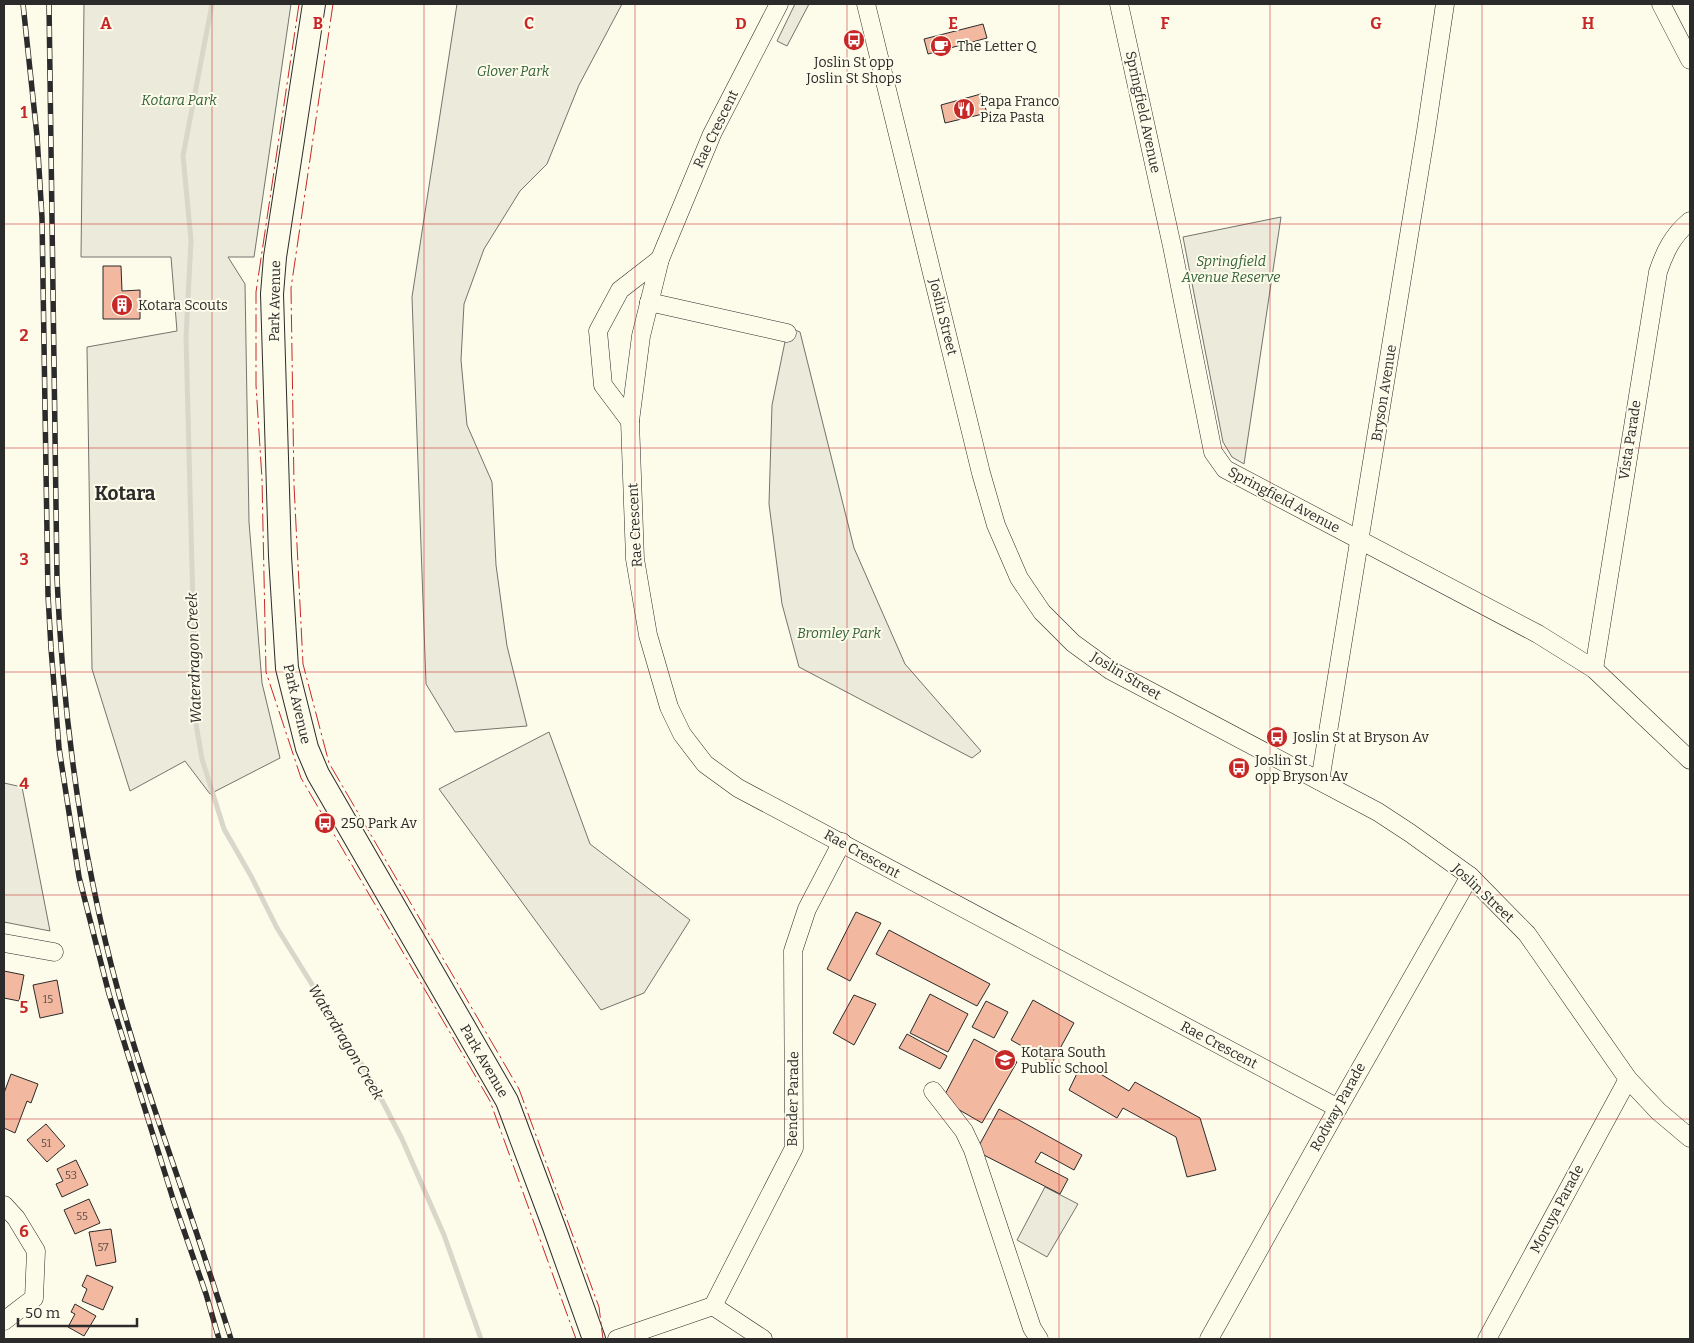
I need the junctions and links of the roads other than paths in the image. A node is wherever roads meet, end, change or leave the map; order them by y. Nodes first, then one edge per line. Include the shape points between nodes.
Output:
1 (314, 4) edge
2 (779, 4) edge
3 (866, 4) edge
4 (1119, 4) edge
5 (1445, 4) edge
6 (1660, 4) edge
7 (1690, 60) edge
8 (1690, 221) edge
9 (660, 258) junction
10 (649, 302) junction
11 (787, 333) dead end
12 (630, 420) junction
13 (1360, 540) junction
14 (1594, 669) junction
15 (1690, 760) edge
16 (1320, 781) junction
17 (842, 842) junction
18 (1470, 876) junction
19 (4, 943) edge
20 (54, 952) dead end
21 (1628, 1079) junction
22 (934, 1091) dead end
23 (1338, 1108) junction
24 (1690, 1138) edge
25 (4, 1205) edge
26 (713, 1306) junction
27 (4, 1321) edge
28 (594, 1339) edge
29 (617, 1339) edge
30 (762, 1339) edge
31 (1039, 1339) edge
32 (1209, 1339) edge
33 (1487, 1339) edge

1 - 28 main road, Park Avenue via 272,294 280,556 287,668 292,695 318,774 507,1101
2 - 9 street, Rae Crescent via 712,134
3 - 16 street, Joslin Street via 981,473 996,525 1018,578 1042,612 1073,643 1110,670
4 - 13 street, Springfield Avenue via 1213,452 1225,470
5 - 13 street, Bryson Avenue
6 - 7 street
8 - 14 street, Vista Parade via 1679,230 1666,250 1658,272
9 - 10 street, Rae Crescent
9 - 12 street, Rae Crescent via 620,290 598,331 603,385
10 - 11 street
10 - 12 street, Rae Crescent
12 - 17 street, Rae Crescent via 635,559 648,634 669,707 682,734 705,764 738,788
13 - 14 street, Springfield Avenue via 1538,634
13 - 16 street, Bryson Avenue
14 - 15 street, Springfield Avenue
16 - 18 street, Joslin Street via 1378,812
17 - 23 street, Rae Crescent
17 - 26 street, Bender Parade via 807,909 793,951 794,1148
18 - 21 street, Joslin Street via 1527,934
18 - 23 street, Rodway Parade
19 - 20 street
21 - 24 street, Joslin Street via 1658,1111
21 - 33 street, Moruya Parade
22 - 31 street via 964,1131 1032,1328
23 - 32 street, Rodway Parade
25 - 27 street via 36,1251 34,1298
26 - 29 street
26 - 30 street

